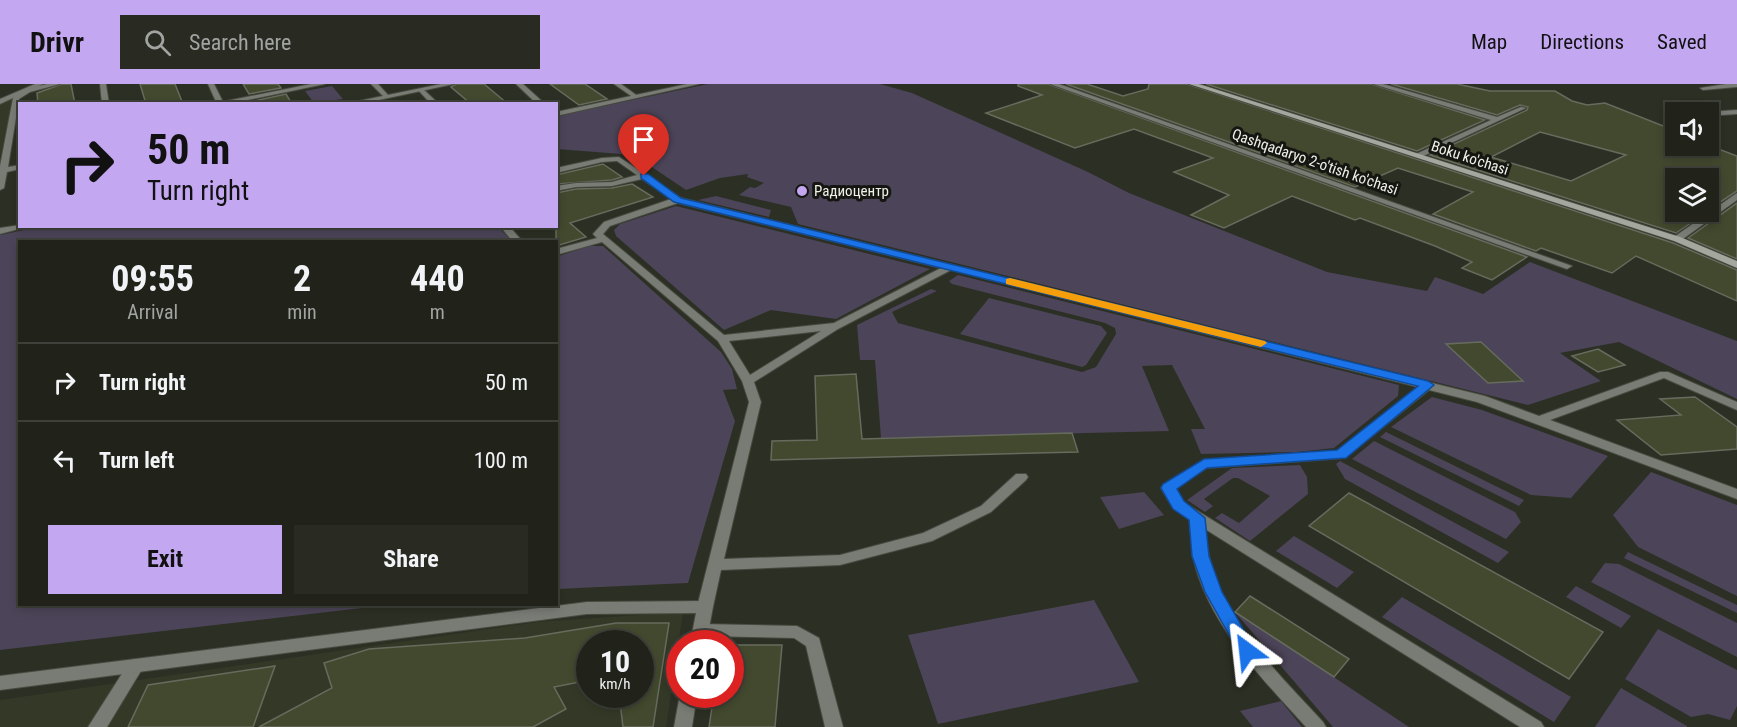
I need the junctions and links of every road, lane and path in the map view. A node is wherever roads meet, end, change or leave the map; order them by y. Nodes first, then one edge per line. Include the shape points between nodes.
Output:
1 (40, 84) edge
2 (57, 84) edge
3 (103, 84) edge
4 (211, 84) edge
5 (318, 84) edge
6 (374, 84) edge
7 (451, 84) edge
8 (519, 84) edge
9 (617, 84) edge
10 (696, 84) edge
11 (1053, 84) edge
12 (1192, 84) edge
13 (1376, 84) edge
14 (1737, 85) edge
15 (1702, 88) dead end
16 (422, 90) junction
17 (386, 96) junction
18 (636, 97) junction
19 (0, 102) edge
20 (106, 102) edge
21 (218, 102) edge
22 (223, 102) edge
23 (357, 102) edge
24 (434, 102) edge
25 (540, 102) edge
26 (1523, 108) dead end
27 (1737, 112) edge
28 (1719, 113) edge
29 (558, 114) edge
30 (1496, 119) junction
31 (18, 138) edge
32 (9, 140) junction
33 (1419, 156) junction
34 (18, 167) edge
35 (3, 170) junction
36 (558, 171) edge
37 (644, 176) junction
38 (0, 188) edge
39 (558, 189) edge
40 (1737, 196) edge
41 (678, 200) junction
42 (18, 228) edge
43 (506, 228) edge
44 (0, 231) edge
45 (604, 239) junction
46 (1677, 239) junction
47 (517, 240) edge
48 (558, 251) edge
49 (1737, 265) edge
50 (1567, 266) dead end
51 (950, 267) junction
52 (837, 326) junction
53 (722, 339) junction
54 (748, 381) junction
55 (1428, 385) junction
56 (1737, 406) edge
57 (1540, 420) junction
58 (1021, 477) dead end
59 (1737, 494) edge
60 (1197, 518) junction
61 (715, 565) junction
62 (705, 607) junction
63 (700, 630) edge
64 (744, 635) edge
65 (136, 666) junction
66 (0, 683) edge
67 (686, 708) edge
68 (97, 727) edge
69 (683, 727) edge
70 (834, 727) edge
71 (1317, 727) edge
72 (1535, 727) edge

1 - 19 street
2 - 32 street via 28,90 16,98
3 - 20 street
4 - 21 street
5 - 22 street
6 - 17 street
7 - 16 street
8 - 25 street
9 - 18 street
10 - 18 street
11 - 50 street, Qashqadaryo 2-o'tish ko'chasi
12 - 33 street, Boku ko'chasi
13 - 30 street
14 - 15 street
16 - 17 street
16 - 24 street
17 - 23 street
18 - 29 street
26 - 30 street
27 - 28 street
30 - 33 street
31 - 32 street
32 - 35 street
33 - 46 street, Boku ko'chasi
34 - 35 street
35 - 38 street
36 - 37 street via 620,159
37 - 39 street via 612,184
37 - 41 street
40 - 46 street
41 - 45 street via 608,224 598,234
41 - 51 street
42 - 44 street
43 - 47 street
45 - 48 street
45 - 53 street
46 - 49 street, Boku ko'chasi
51 - 52 street
51 - 55 street
52 - 53 street
52 - 54 street
53 - 54 street
54 - 61 street via 755,402
55 - 57 street
55 - 60 street via 1340,455 1204,464 1168,488 1178,505
56 - 57 street via 1664,374
57 - 59 street
58 - 61 street via 986,509 927,537 840,560
60 - 71 street via 1201,556 1219,602 1247,651
60 - 72 street
61 - 62 street
62 - 63 street
62 - 65 street via 588,608
64 - 70 street via 797,632 813,643
65 - 66 street
65 - 68 street
67 - 69 street

